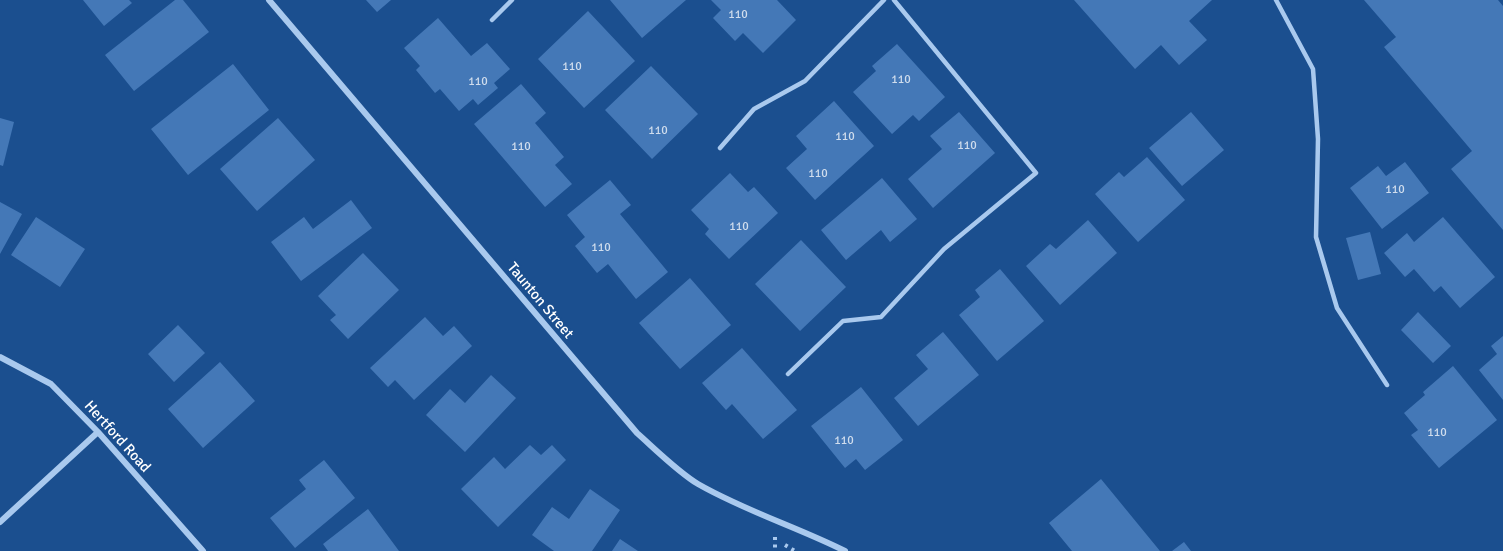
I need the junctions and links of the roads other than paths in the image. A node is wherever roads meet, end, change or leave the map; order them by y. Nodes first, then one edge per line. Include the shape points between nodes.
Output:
1 (269, 0) edge
2 (512, 0) edge
3 (884, 0) edge
4 (894, 0) edge
5 (1276, 0) edge
6 (492, 20) dead end
7 (720, 148) dead end
8 (0, 357) edge
9 (788, 374) dead end
10 (1387, 385) dead end
11 (98, 432) junction
12 (0, 522) edge
13 (202, 551) edge
14 (845, 551) edge

1 - 14 street, Taunton Street via 637,434 696,483
2 - 6 lane
3 - 7 lane via 805,81 754,109
4 - 9 lane via 1036,173 944,249 881,317 843,321
5 - 10 lane via 1313,69 1318,139 1316,237 1337,308
8 - 11 street, Hertford Road via 51,384
11 - 12 street
11 - 13 street, Hertford Road

